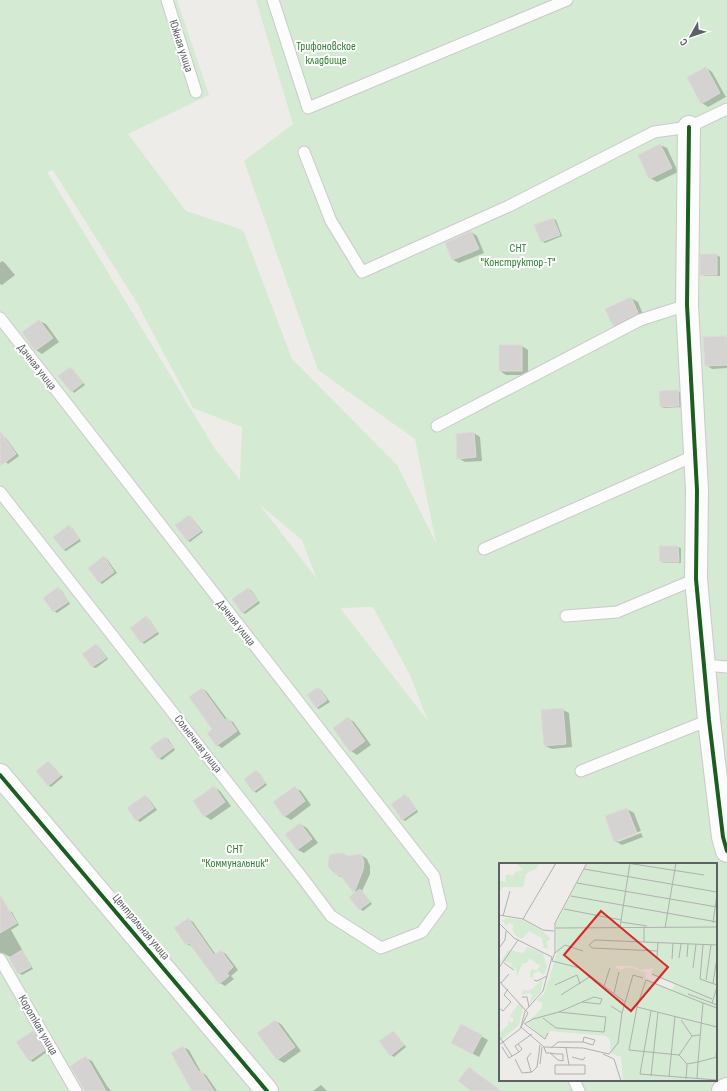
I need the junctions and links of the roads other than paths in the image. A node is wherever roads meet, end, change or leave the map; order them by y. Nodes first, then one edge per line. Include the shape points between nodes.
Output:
1 (167, 0) edge
2 (273, 0) edge
3 (567, 0) edge
4 (196, 92) dead end
5 (727, 109) edge
6 (689, 127) junction
7 (304, 152) dead end
8 (687, 305) junction
9 (0, 318) edge
10 (437, 426) dead end
11 (696, 455) junction
12 (0, 492) edge
13 (484, 549) dead end
14 (696, 579) junction
15 (566, 616) dead end
16 (705, 665) junction
17 (727, 667) edge
18 (709, 720) junction
19 (581, 771) dead end
20 (0, 777) edge
21 (727, 851) edge
22 (422, 932) joint
23 (0, 959) edge
24 (574, 1081) edge
25 (727, 1089) edge
26 (76, 1091) edge
27 (267, 1091) edge
28 (579, 1091) edge
29 (723, 1091) edge

1 - 4 lane, Южная улица
2 - 3 lane via 308,108
5 - 6 lane
6 - 7 lane via 654,132 509,206 362,272 331,221
6 - 8 street
8 - 10 lane via 640,320
8 - 11 street
9 - 22 lane, Дачная улица via 434,876 441,906
11 - 13 lane
11 - 14 street
12 - 22 lane, Солнечная улица via 331,916 381,948
14 - 15 lane via 617,612
14 - 16 street
16 - 17 lane
16 - 18 street
18 - 19 lane
18 - 21 street via 722,837
20 - 27 street, Центральная улица
23 - 26 lane, Короткая улица
24 - 28 lane
25 - 29 street

